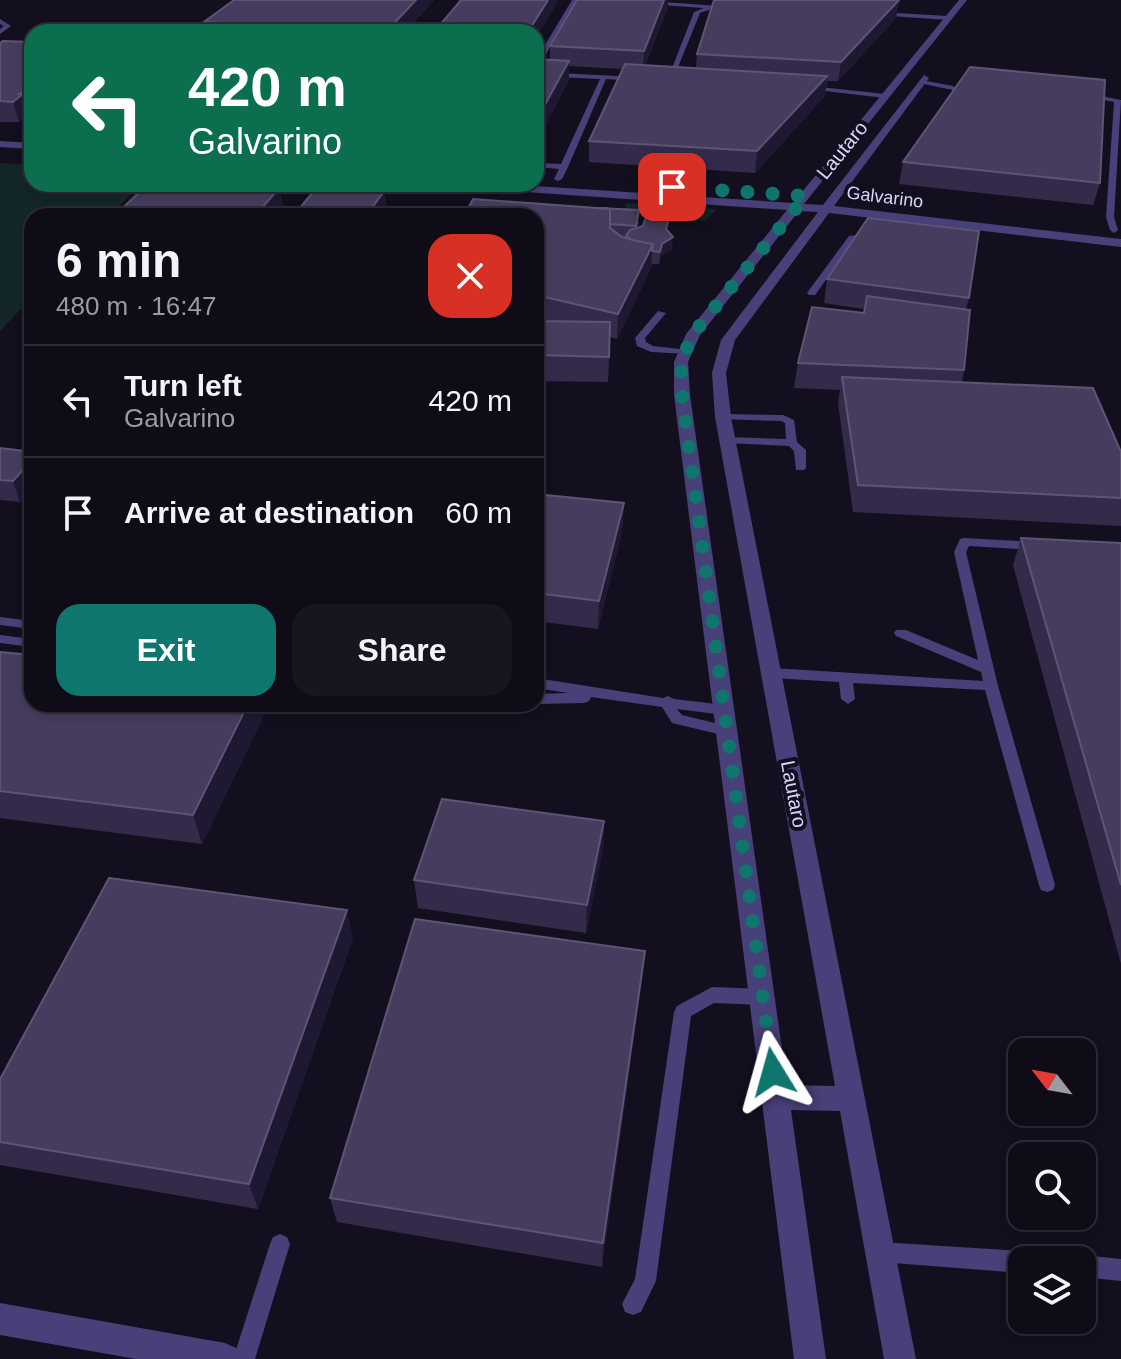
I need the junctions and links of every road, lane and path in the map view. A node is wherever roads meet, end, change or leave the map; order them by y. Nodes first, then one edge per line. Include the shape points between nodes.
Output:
1 (575, 0) edge
2 (963, 0) edge
3 (635, 2) edge
4 (713, 6) junction
5 (744, 8) edge
6 (869, 14) edge
7 (948, 18) junction
8 (0, 21) edge
9 (0, 32) edge
10 (544, 52) edge
11 (544, 74) edge
12 (604, 77) junction
13 (643, 79) edge
14 (657, 80) edge
15 (922, 80) joint
16 (670, 81) junction
17 (684, 82) edge
18 (964, 83) edge
19 (802, 88) edge
20 (1082, 95) edge
21 (885, 96) junction
22 (0, 144) edge
23 (24, 146) edge
24 (0, 155) edge
25 (24, 156) edge
26 (544, 166) edge
27 (564, 167) junction
28 (544, 178) edge
29 (558, 179) junction
30 (544, 188) edge
31 (801, 201) junction
32 (830, 203) junction
33 (1095, 215) dead end
34 (1110, 217) junction
35 (977, 226) junction
36 (1118, 230) edge
37 (889, 237) edge
38 (972, 240) edge
39 (1121, 243) edge
40 (812, 293) dead end
41 (661, 313) dead end
42 (685, 352) junction
43 (723, 417) junction
44 (727, 440) junction
45 (792, 443) junction
46 (800, 468) dead end
47 (1057, 547) edge
48 (0, 621) edge
49 (24, 624) edge
50 (901, 633) dead end
51 (0, 639) edge
52 (24, 642) edge
53 (988, 670) junction
54 (772, 673) junction
55 (845, 677) junction
56 (544, 684) edge
57 (991, 686) junction
58 (616, 697) junction
59 (544, 699) edge
60 (848, 699) dead end
61 (668, 702) junction
62 (724, 710) junction
63 (726, 731) junction
64 (1047, 885) dead end
65 (762, 997) junction
66 (776, 1097) junction
67 (851, 1099) junction
68 (280, 1244) dead end
69 (880, 1252) junction
70 (1008, 1261) edge
71 (1096, 1267) edge
72 (1121, 1270) edge
73 (633, 1304) dead end
74 (0, 1319) edge
75 (225, 1359) edge
76 (244, 1359) edge
77 (810, 1359) edge
78 (900, 1359) edge

1 - 10 lane
2 - 7 street, Lautaro
3 - 4 lane
4 - 5 lane
4 - 16 lane via 697,12
6 - 7 lane
7 - 21 street, Lautaro
8 - 9 lane via 8,26
11 - 12 lane
12 - 13 lane
12 - 27 lane
14 - 16 lane
15 - 18 lane via 951,87
15 - 32 street, Lautaro
16 - 17 lane
19 - 21 lane
20 - 34 lane via 1118,101
21 - 31 street, Lautaro
22 - 23 street
24 - 25 street
26 - 27 lane
27 - 29 lane
28 - 29 street, Galvarino
29 - 31 street, Galvarino
30 - 31 street, Galvarino
31 - 32 street, Galvarino
31 - 42 street, Lautaro via 693,334
32 - 35 street, Galvarino
32 - 36 street, Galvarino
32 - 43 street, Lautaro via 728,340 719,373
33 - 34 lane
34 - 36 lane
35 - 38 lane
35 - 39 street, Galvarino
37 - 40 lane via 852,238
41 - 42 lane via 640,338 641,344
42 - 62 street, Lautaro via 682,395
43 - 44 street, Lautaro
43 - 45 lane via 783,418 790,422
44 - 45 lane
44 - 54 street, Lautaro
45 - 46 lane via 800,450
47 - 53 lane via 964,542 960,552
48 - 49 lane
50 - 53 lane
51 - 52 lane
53 - 57 lane
54 - 55 lane
54 - 67 street, Lautaro
55 - 57 lane
55 - 60 lane
56 - 58 lane
57 - 64 lane
58 - 59 lane
58 - 61 lane
61 - 62 lane
61 - 63 lane via 677,719
62 - 63 street, Lautaro
63 - 65 street, Lautaro
65 - 66 street, Lautaro
65 - 73 lane via 712,995 683,1012 645,1281
66 - 67 street
66 - 77 street, Lautaro
67 - 69 street, Lautaro
68 - 76 lane
69 - 70 lane
69 - 78 street, Lautaro
71 - 72 lane
74 - 75 street

